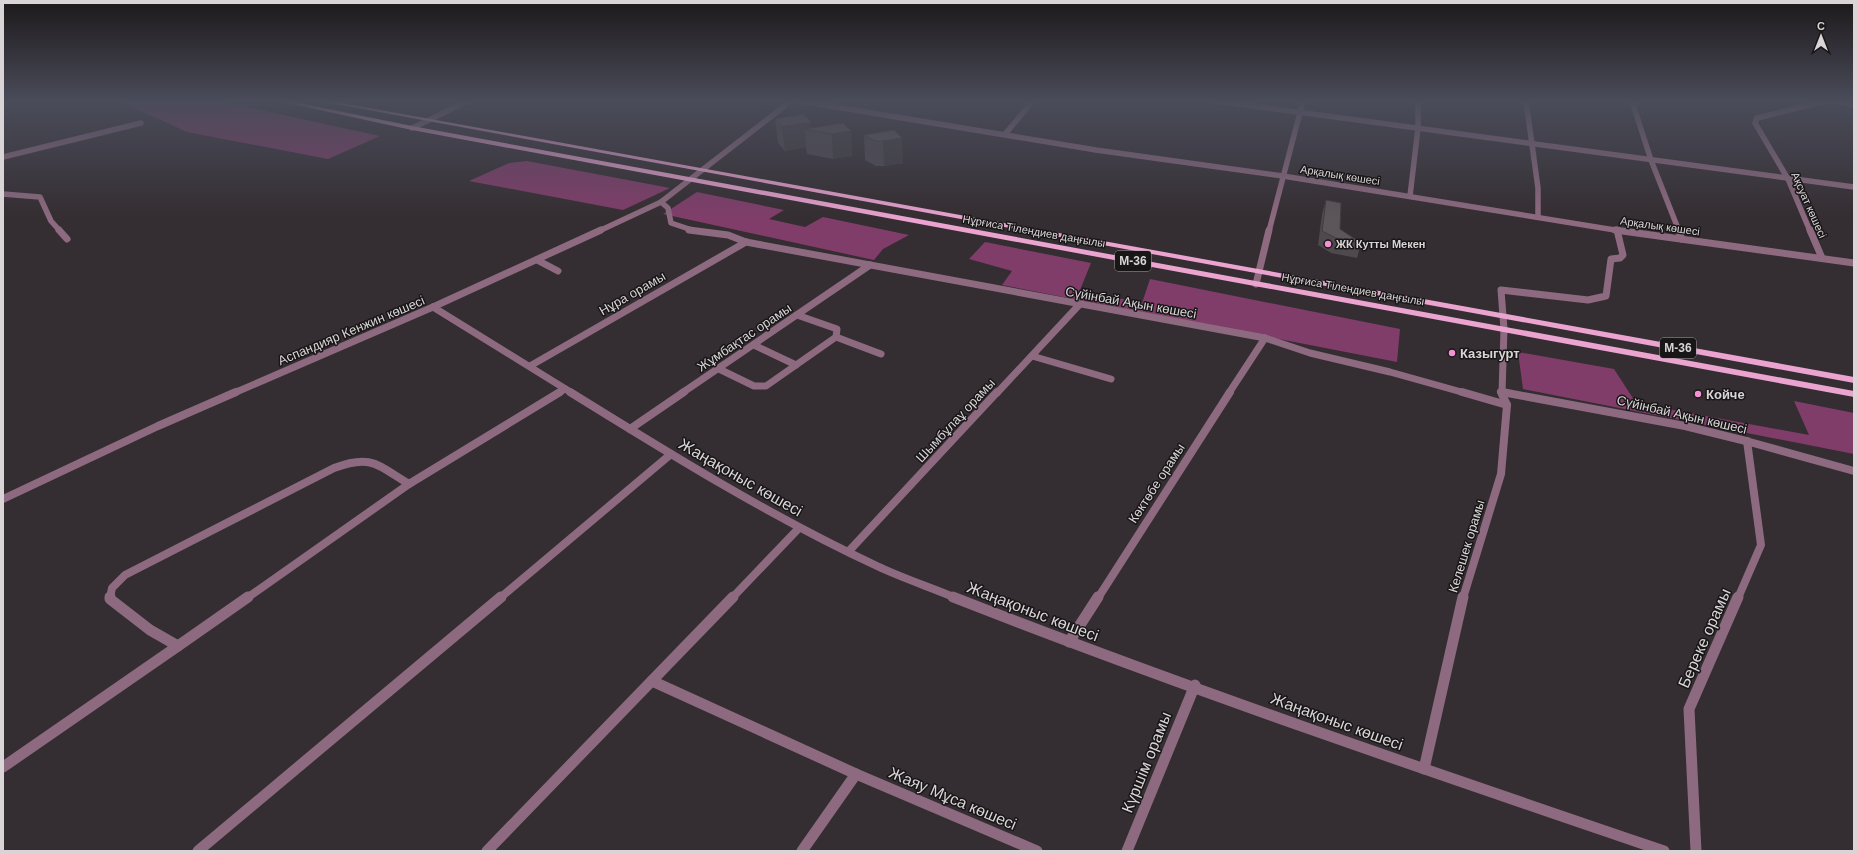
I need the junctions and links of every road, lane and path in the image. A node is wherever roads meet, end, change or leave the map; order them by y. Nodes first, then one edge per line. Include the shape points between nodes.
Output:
1 (65, 141) edge
2 (482, 141) edge
3 (538, 141) edge
4 (738, 141) edge
5 (1044, 141) edge
6 (1292, 141) edge
7 (1416, 141) edge
8 (1510, 141) edge
9 (1532, 141) edge
10 (1645, 141) edge
11 (1766, 141) edge
12 (1533, 144) junction
13 (3, 157) edge
14 (1651, 160) junction
15 (700, 170) junction
16 (1283, 176) junction
17 (689, 179) junction
18 (1788, 179) junction
19 (1854, 187) edge
20 (3, 194) edge
21 (1410, 196) junction
22 (661, 202) junction
23 (1538, 217) junction
24 (1617, 230) junction
25 (67, 239) dead end
26 (1682, 239) junction
27 (746, 242) junction
28 (1822, 258) junction
29 (537, 260) junction
30 (1854, 263) edge
31 (870, 265) junction
32 (558, 271) dead end
33 (1259, 271) junction
34 (1256, 284) junction
35 (1079, 306) junction
36 (433, 307) junction
37 (797, 315) junction
38 (1503, 316) junction
39 (1504, 330) junction
40 (836, 337) junction
41 (1265, 338) junction
42 (754, 345) junction
43 (881, 354) dead end
44 (1032, 356) junction
45 (796, 365) junction
46 (530, 366) junction
47 (719, 369) junction
48 (1111, 378) dead end
49 (1854, 380) edge
50 (565, 389) junction
51 (1501, 392) junction
52 (1854, 394) edge
53 (1507, 405) junction
54 (630, 429) junction
55 (1747, 441) junction
56 (671, 454) junction
57 (1854, 471) edge
58 (409, 484) junction
59 (3, 499) edge
60 (800, 528) junction
61 (849, 551) junction
62 (1069, 642) junction
63 (178, 646) junction
64 (652, 681) junction
65 (1195, 685) junction
66 (3, 766) edge
67 (1424, 769) junction
68 (856, 774) junction
69 (198, 851) edge
70 (487, 851) edge
71 (802, 851) edge
72 (1037, 851) edge
73 (1127, 851) edge
74 (1664, 851) edge
75 (1696, 851) edge

1 - 13 street
2 - 17 main road, Нұрғиса Тілендиев даңғылы / M-36
3 - 15 main road, Нұрғиса Тілендиев даңғылы / M-36
4 - 15 street, Аспандияр Кенжин көшесі
5 - 16 street, Арқалық көшесі
6 - 16 street
7 - 21 street
8 - 12 street
9 - 12 street
10 - 14 street
11 - 18 street, Ақсуат көшесі
12 - 14 street
12 - 23 street
14 - 18 street
14 - 26 street
15 - 17 street, Аспандияр Кенжин көшесі
15 - 33 main road, Нұрғиса Тілендиев даңғылы / M-36
16 - 21 street, Арқалық көшесі
16 - 33 street
17 - 22 street, Аспандияр Кенжин көшесі
17 - 34 main road, Нұрғиса Тілендиев даңғылы / M-36
18 - 19 street
18 - 28 street, Ақсуат көшесі
20 - 25 street via 40,197 51,221
21 - 23 street, Арқалық көшесі
22 - 27 street, Сүйінбай Ақын көшесі via 668,208 669,221 675,225 734,236
22 - 29 street, Аспандияр Кенжин көшесі
23 - 24 street, Арқалық көшесі
24 - 26 street, Арқалық көшесі
24 - 38 street, Келешек орамы via 1623,255 1611,259 1606,296 1588,300 1501,290
26 - 28 street, Арқалық көшесі
27 - 31 street, Сүйінбай Ақын көшесі
27 - 46 street, Нұра орамы
28 - 30 street, Арқалық көшесі
29 - 32 street
29 - 36 street, Аспандияр Кенжин көшесі
31 - 35 street, Сүйінбай Ақын көшесі
31 - 37 street, Жұмбақтас орамы
33 - 34 street
33 - 38 main road, Нұрғиса Тілендиев даңғылы / M-36
34 - 39 main road, Нұрғиса Тілендиев даңғылы / M-36
35 - 41 street, Сүйінбай Ақын көшесі
35 - 44 street, Шымбұлаұ орамы
36 - 46 street, Жаңақоныс көшесі
36 - 59 street, Аспандияр Кенжин көшесі via 158,426
37 - 40 street via 837,329
37 - 42 street, Жұмбақтас орамы
38 - 39 street, Келешек орамы
38 - 49 main road, Нұрғиса Тілендиев даңғылы / M-36
39 - 51 street, Келешек орамы
39 - 52 main road, Нұрғиса Тілендиев даңғылы / M-36
40 - 43 street
40 - 45 street
41 - 53 street, Сүйінбай Ақын көшесі via 1310,353 1390,372
41 - 62 street, Көктөбе орамы
42 - 45 street
42 - 47 street, Жұмбақтас орамы
44 - 48 street
44 - 61 street, Шымбұлаұ орамы
45 - 47 street via 766,386 754,386
46 - 50 street, Жаңақоныс көшесі
47 - 54 street, Жұмбақтас орамы
50 - 54 street, Жаңақоныс көшесі
50 - 58 street
51 - 53 street, Келешек орамы
51 - 55 street, Сүйінбай Ақын көшесі via 1591,407
53 - 67 street, Келешек орамы via 1501,474 1462,601
54 - 56 street, Жаңақоныс көшесі
55 - 57 street, Сүйінбай Ақын көшесі via 1828,466
55 - 75 street, Береке орамы via 1761,545 1689,709
56 - 60 street, Жаңақоныс көшесі
56 - 69 street
58 - 63 street
58 - 63 street via 370,461 353,461 334,468 125,575 116,583 110,599 150,630
60 - 61 street, Жаңақоныс көшесі
60 - 64 street
61 - 62 street, Жаңақоныс көшесі via 878,567
62 - 65 street, Жаңақоныс көшесі
63 - 66 street
64 - 68 street, Жаяу Мұса көшесі
64 - 70 street
65 - 67 street, Жаңақоныс көшесі
65 - 73 street, Күршім орамы
67 - 74 street, Жаңақоныс көшесі
68 - 71 street
68 - 72 street, Жаяу Мұса көшесі

